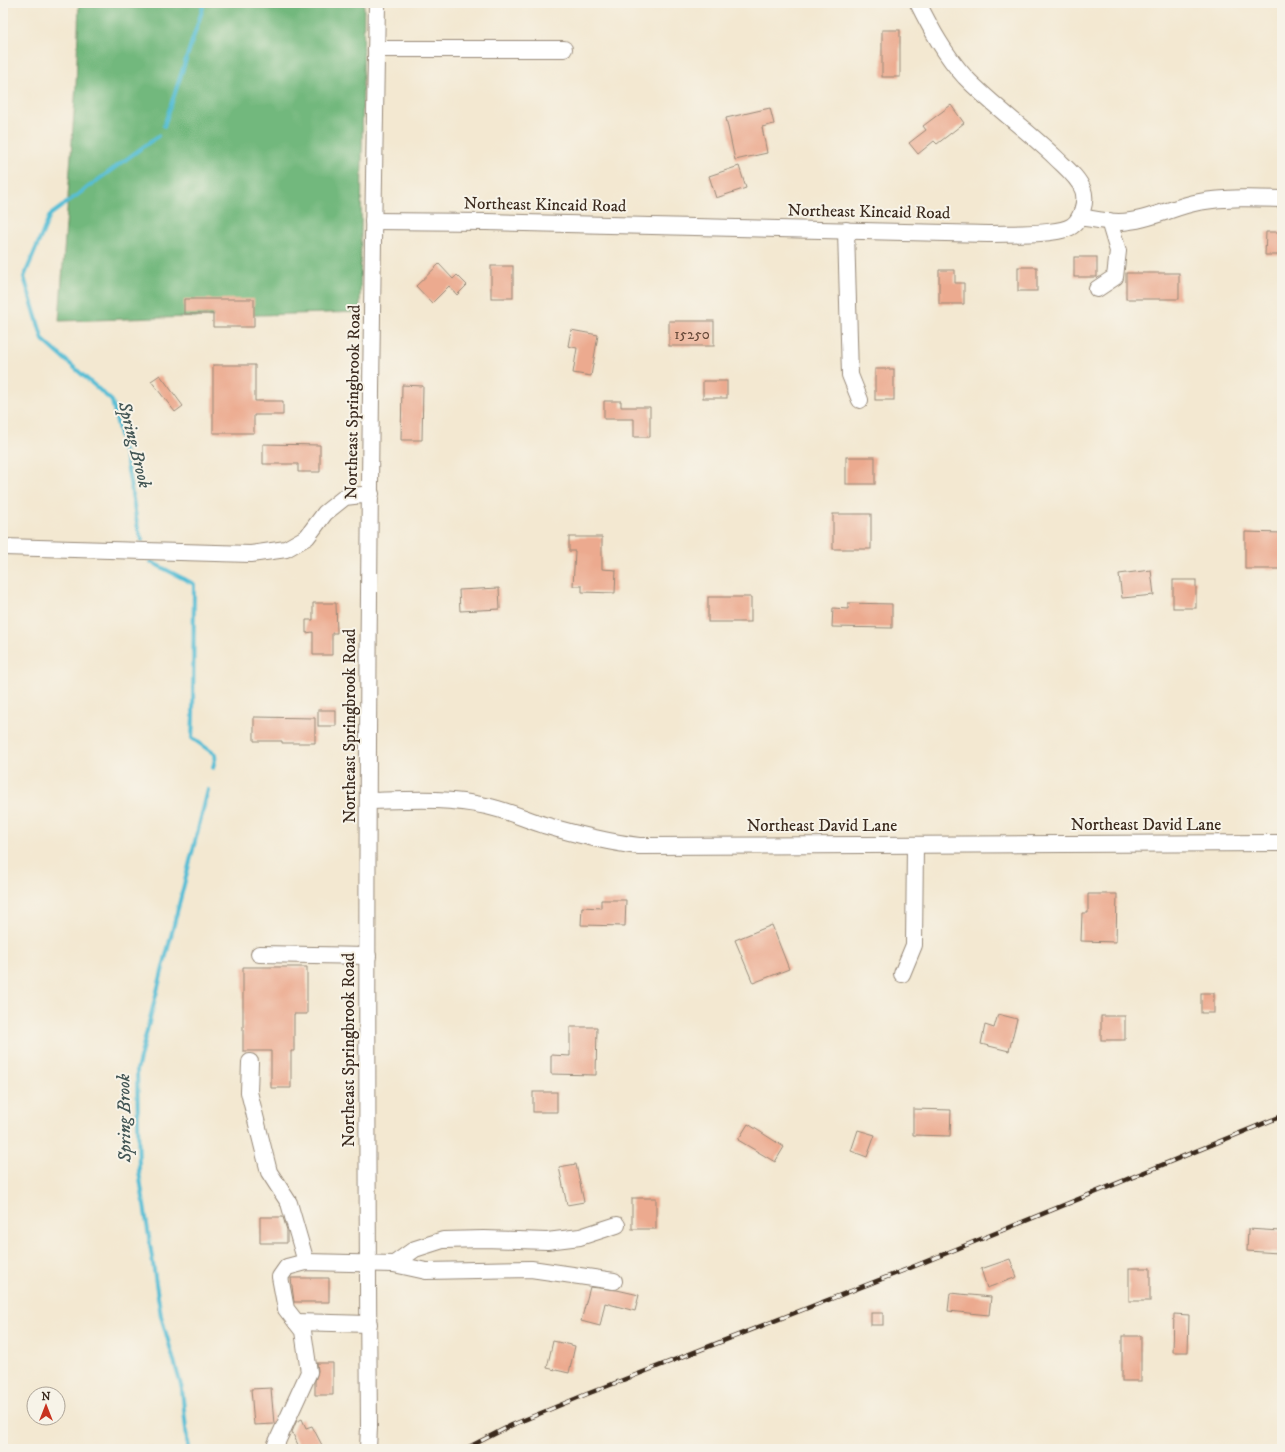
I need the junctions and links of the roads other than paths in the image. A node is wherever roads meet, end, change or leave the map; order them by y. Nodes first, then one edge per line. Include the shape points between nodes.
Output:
1 (377, 3) edge
2 (918, 3) edge
3 (376, 49) junction
4 (564, 49) dead end
5 (1282, 199) edge
6 (1080, 217) junction
7 (373, 221) junction
8 (1109, 221) junction
9 (846, 230) junction
10 (1097, 289) dead end
11 (860, 400) dead end
12 (371, 494) junction
13 (3, 547) edge
14 (368, 801) junction
15 (1282, 843) edge
16 (915, 845) junction
17 (260, 954) dead end
18 (368, 956) junction
19 (902, 974) dead end
20 (250, 1062) dead end
21 (617, 1225) dead end
22 (306, 1262) junction
23 (369, 1263) junction
24 (394, 1264) junction
25 (614, 1281) dead end
26 (296, 1322) junction
27 (369, 1324) junction
28 (276, 1444) dead end
29 (368, 1449) edge

1 - 3 street, Northeast Springbrook Road
2 - 6 street via 950,59 965,76 984,96 1071,172 1083,191 1084,203
3 - 4 street
3 - 7 street, Northeast Springbrook Road
5 - 8 street via 1201,202 1141,219
6 - 8 street
6 - 9 street, Northeast Kincaid Road via 1072,226 1037,233
7 - 9 street, Northeast Kincaid Road
7 - 12 street, Northeast Springbrook Road
8 - 10 street via 1118,251 1115,277
9 - 11 street via 850,375
12 - 13 street via 345,497 325,513 307,537 286,549 251,554
12 - 14 street, Northeast Springbrook Road
14 - 16 street, Northeast David Lane via 468,802 587,837 639,846
14 - 18 street, Northeast Springbrook Road
15 - 16 street, Northeast David Lane
16 - 19 street via 914,945
17 - 18 street
18 - 23 street, Northeast Springbrook Road
20 - 22 street via 249,1092 269,1172 289,1203
21 - 24 street via 580,1237 547,1241 443,1240 415,1249
22 - 23 street
22 - 26 street via 287,1267 280,1277 286,1309
23 - 24 street
23 - 27 street, Northeast Springbrook Road
24 - 25 street via 426,1271 531,1269
26 - 27 street
26 - 28 street via 303,1331 309,1372
27 - 29 street, Northeast Springbrook Road

